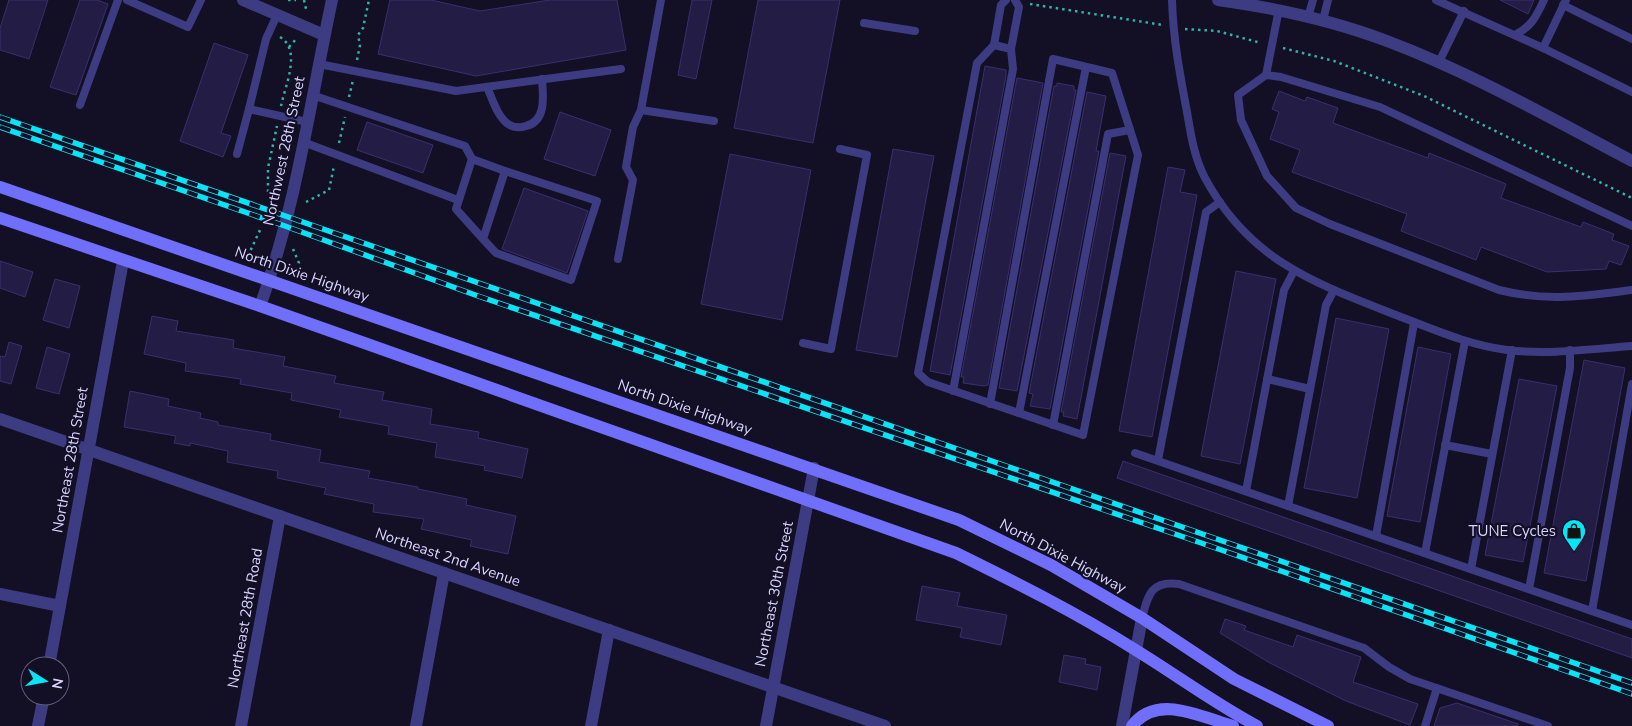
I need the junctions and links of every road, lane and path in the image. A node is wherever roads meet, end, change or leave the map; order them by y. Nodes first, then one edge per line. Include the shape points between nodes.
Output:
1 (118, 0) edge
2 (127, 0) edge
3 (201, 0) edge
4 (288, 0) edge
5 (296, 0) edge
6 (304, 0) edge
7 (332, 0) edge
8 (369, 0) edge
9 (662, 0) edge
10 (1006, 0) edge
11 (1172, 0) edge
12 (1218, 0) edge
13 (1313, 0) edge
14 (1328, 0) edge
15 (1436, 0) edge
16 (1544, 0) edge
17 (246, 1) edge
18 (1015, 1) edge
19 (1564, 2) edge
20 (306, 9) dead end
21 (1279, 9) junction
22 (1464, 11) junction
23 (277, 15) junction
24 (1308, 16) junction
25 (1323, 20) junction
26 (864, 23) dead end
27 (1173, 27) junction
28 (915, 31) dead end
29 (300, 35) dead end
30 (324, 35) junction
31 (1515, 35) junction
32 (1632, 39) edge
33 (994, 45) junction
34 (1272, 45) junction
35 (289, 46) dead end
36 (1543, 48) junction
37 (1011, 49) junction
38 (1439, 62) junction
39 (319, 64) junction
40 (1086, 67) junction
41 (621, 69) dead end
42 (355, 71) junction
43 (1266, 75) junction
44 (542, 79) junction
45 (487, 87) junction
46 (1632, 92) edge
47 (312, 95) junction
48 (80, 105) dead end
49 (347, 107) junction
50 (249, 108) junction
51 (642, 110) junction
52 (714, 121) dead end
53 (307, 122) junction
54 (1130, 130) junction
55 (303, 142) junction
56 (840, 149) dead end
57 (237, 154) dead end
58 (337, 155) junction
59 (472, 159) junction
60 (1632, 161) edge
61 (505, 171) junction
62 (0, 186) edge
63 (1632, 198) edge
64 (458, 200) junction
65 (1220, 202) junction
66 (304, 207) dead end
67 (0, 218) edge
68 (1632, 226) edge
69 (260, 230) dead end
70 (483, 239) junction
71 (293, 248) dead end
72 (248, 256) dead end
73 (618, 259) dead end
74 (124, 261) junction
75 (298, 265) dead end
76 (1294, 272) junction
77 (269, 280) junction
78 (1334, 290) junction
79 (1632, 290) edge
80 (260, 306) junction
81 (1414, 323) junction
82 (1464, 340) junction
83 (803, 343) dead end
84 (1632, 346) edge
85 (1512, 350) junction
86 (1570, 350) junction
87 (1267, 379) junction
88 (1632, 384) edge
89 (1310, 389) junction
90 (953, 391) junction
91 (990, 404) junction
92 (1019, 414) junction
93 (0, 419) edge
94 (1053, 425) junction
95 (1445, 446) junction
96 (89, 449) junction
97 (1135, 453) dead end
98 (1492, 454) junction
99 (1158, 460) junction
100 (814, 468) junction
101 (1246, 491) junction
102 (808, 501) junction
103 (1288, 506) junction
104 (280, 516) junction
105 (1376, 536) junction
106 (1425, 553) junction
107 (1471, 569) junction
108 (444, 573) junction
109 (1529, 589) junction
110 (0, 594) edge
111 (60, 606) junction
112 (1592, 611) junction
113 (1142, 618) junction
114 (1632, 625) edge
115 (608, 630) junction
116 (1136, 650) junction
117 (51, 656) edge
118 (773, 687) junction
119 (1437, 688) junction
120 (42, 706) edge
121 (38, 726) edge
122 (241, 726) edge
123 (416, 726) edge
124 (591, 726) edge
125 (766, 726) edge
126 (885, 726) edge
127 (1122, 726) edge
128 (1132, 726) edge
129 (1233, 726) edge
130 (1257, 726) edge
131 (1328, 726) edge
132 (1425, 726) edge
133 (1548, 726) edge

1 - 48 lane
2 - 3 lane via 188,27
4 - 5 path
6 - 20 path
7 - 30 street, Northwest 28th Street
8 - 42 path via 363,28 358,35 360,45
9 - 51 lane
10 - 33 lane via 1001,5
11 - 27 lane
12 - 21 street
13 - 24 lane
14 - 25 lane
15 - 22 lane
16 - 31 lane via 1534,22
17 - 23 street
18 - 27 path
18 - 37 lane via 1019,7
19 - 32 lane
19 - 36 lane
21 - 24 street
21 - 34 lane
22 - 31 lane
22 - 38 lane
23 - 30 street
23 - 50 lane via 266,39
24 - 25 street
25 - 38 street
26 - 28 lane
27 - 34 path via 1217,31
27 - 65 lane via 1196,158
29 - 35 path
30 - 39 street, Northwest 28th Street
31 - 36 lane
33 - 37 lane
33 - 90 lane via 977,63 918,372 928,382
34 - 43 lane
34 - 63 path via 1334,61 1424,96
36 - 46 lane
37 - 90 lane via 1014,69
38 - 60 street
39 - 42 lane
39 - 47 street, Northwest 28th Street
40 - 54 lane via 1112,73
40 - 91 lane via 1053,60
40 - 92 lane
41 - 44 lane
42 - 45 lane via 456,91
42 - 49 path
43 - 68 lane via 1380,107
43 - 79 lane via 1238,95 1241,120 1267,176 1296,208 1514,294 1547,298
44 - 45 lane
44 - 45 lane via 543,104 539,116 532,125 519,128 500,116
47 - 49 lane
47 - 53 street, Northwest 28th Street
49 - 58 path
49 - 59 lane via 465,146
50 - 53 lane
50 - 57 lane
51 - 52 lane
51 - 73 lane via 633,127 626,168 633,180
53 - 55 street, Northwest 28th Street
54 - 94 lane via 1108,134
54 - 94 lane via 1138,155 1082,435
55 - 58 lane
55 - 77 street, Northwest 28th Street via 288,217
56 - 83 lane via 867,155 831,349
58 - 64 lane
58 - 66 path via 330,190 306,200
59 - 61 lane
59 - 64 lane
61 - 70 lane
61 - 70 lane via 597,201 571,280 496,253
62 - 77 main road, North Dixie Highway
64 - 70 lane via 456,209
65 - 76 lane via 1260,248
65 - 99 lane via 1206,212
67 - 74 main road
69 - 72 path
71 - 75 path
74 - 80 main road
74 - 96 street, Northeast 28th Street
76 - 78 lane
76 - 87 lane via 1284,290
77 - 80 street, Northwest 28th Street
77 - 100 main road, North Dixie Highway
78 - 81 lane
78 - 89 lane via 1326,305
80 - 102 main road
81 - 82 lane
81 - 105 lane
82 - 85 lane
82 - 95 lane
84 - 86 lane
85 - 86 lane
85 - 98 lane
86 - 109 lane via 1570,368
87 - 89 lane
87 - 101 lane
88 - 112 lane
89 - 103 lane
90 - 91 lane
91 - 92 lane
92 - 94 lane
93 - 96 street, Northeast 2nd Avenue
95 - 98 lane
95 - 106 lane
96 - 104 street, Northeast 2nd Avenue
96 - 111 street, Northeast 28th Street
97 - 99 lane
98 - 107 lane
99 - 101 lane
100 - 102 street, Northeast 30th Street
100 - 113 main road, North Dixie Highway via 959,520 1051,565
101 - 103 lane
102 - 116 main road via 956,553 1048,598
102 - 118 street, Northeast 30th Street
103 - 105 lane
104 - 108 street, Northeast 2nd Avenue
104 - 122 street, Northeast 28th Road
105 - 106 lane
106 - 107 lane
107 - 109 lane
108 - 115 street, Northeast 2nd Avenue
108 - 123 street
109 - 112 lane
110 - 111 street
111 - 117 street, Northeast 28th Street
112 - 114 lane
113 - 116 street
113 - 119 lane via 1147,599 1157,585 1179,584 1364,648 1410,679
113 - 131 main road, North Dixie Highway via 1234,679
115 - 118 street, Northeast 2nd Avenue
115 - 124 street
116 - 127 street
116 - 130 main road
118 - 125 street, Northeast 30th Street
118 - 126 street, Northeast 2nd Avenue
119 - 132 lane
119 - 133 lane
120 - 121 street
128 - 129 main road via 1148,712 1169,708

